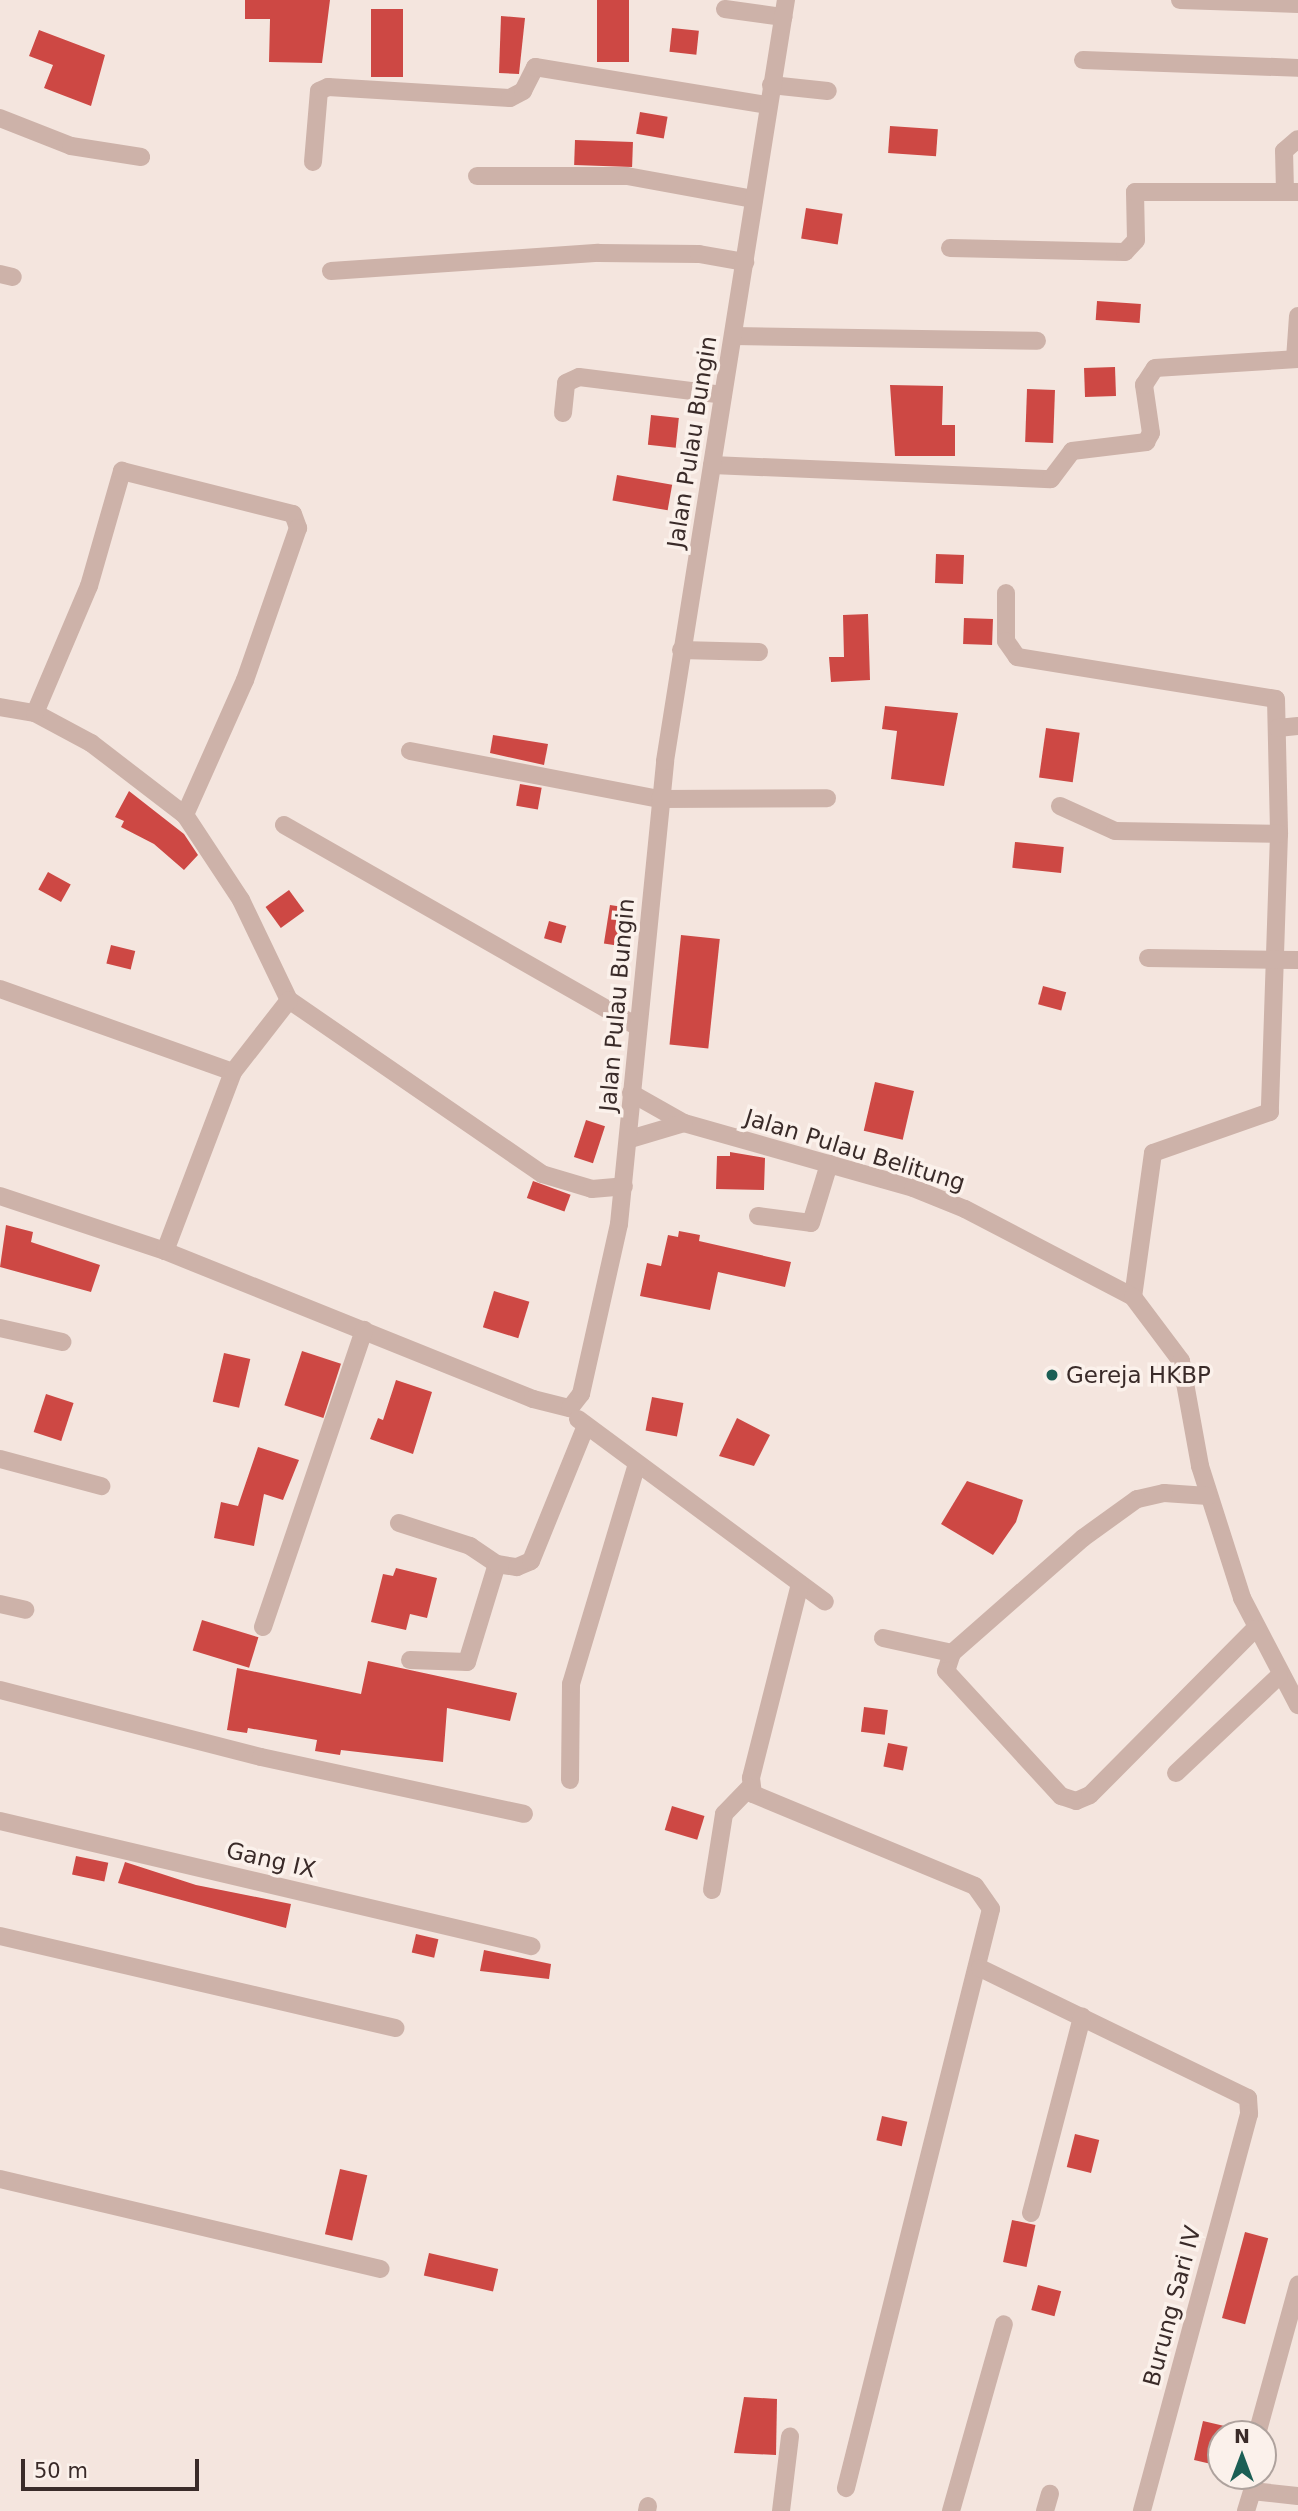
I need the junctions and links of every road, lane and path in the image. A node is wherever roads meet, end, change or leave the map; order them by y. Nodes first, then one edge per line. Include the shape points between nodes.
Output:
1 (1180, 0) edge
2 (1298, 4) edge
3 (725, 9) dead end
4 (784, 9) edge
5 (1083, 60) dead end
6 (1298, 68) edge
7 (771, 85) junction
8 (828, 91) dead end
9 (768, 105) junction
10 (0, 118) edge
11 (1298, 139) edge
12 (141, 157) dead end
13 (313, 162) dead end
14 (477, 176) dead end
15 (1292, 192) edge
16 (754, 199) junction
17 (950, 248) dead end
18 (745, 262) junction
19 (331, 271) dead end
20 (1298, 316) edge
21 (733, 336) junction
22 (1037, 341) dead end
23 (1297, 359) edge
24 (723, 395) junction
25 (562, 413) dead end
26 (712, 465) junction
27 (1006, 593) dead end
28 (681, 650) junction
29 (759, 652) dead end
30 (0, 707) edge
31 (35, 713) junction
32 (1298, 726) edge
33 (1278, 728) junction
34 (410, 751) dead end
35 (827, 798) dead end
36 (660, 799) junction
37 (1060, 806) dead end
38 (185, 815) junction
39 (284, 825) dead end
40 (1279, 834) junction
41 (1148, 958) dead end
42 (1274, 960) junction
43 (1298, 960) edge
44 (0, 989) edge
45 (289, 1000) junction
46 (636, 1026) junction
47 (233, 1072) junction
48 (631, 1093) junction
49 (684, 1124) junction
50 (630, 1139) junction
51 (829, 1164) junction
52 (623, 1191) junction
53 (0, 1196) edge
54 (758, 1216) dead end
55 (165, 1251) junction
56 (1133, 1297) junction
57 (0, 1328) edge
58 (363, 1330) junction
59 (62, 1342) dead end
60 (570, 1408) junction
61 (585, 1428) junction
62 (0, 1459) edge
63 (637, 1464) junction
64 (101, 1486) dead end
65 (1208, 1496) junction
66 (399, 1523) dead end
67 (497, 1564) junction
68 (800, 1584) junction
69 (825, 1602) dead end
70 (0, 1604) edge
71 (25, 1610) dead end
72 (263, 1627) dead end
73 (1255, 1629) junction
74 (883, 1638) dead end
75 (952, 1653) junction
76 (410, 1660) dead end
77 (1279, 1676) junction
78 (0, 1690) edge
79 (1298, 1705) edge
80 (1176, 1773) dead end
81 (570, 1780) dead end
82 (750, 1787) junction
83 (524, 1814) dead end
84 (0, 1821) edge
85 (712, 1890) dead end
86 (0, 1936) edge
87 (531, 1946) dead end
88 (980, 1968) junction
89 (1082, 2017) junction
90 (395, 2028) dead end
91 (0, 2179) edge
92 (1031, 2213) dead end
93 (380, 2269) dead end
94 (1298, 2285) edge
95 (1004, 2323) dead end
96 (1262, 2420) edge
97 (790, 2437) dead end
98 (846, 2488) dead end
99 (1249, 2490) edge
100 (1276, 2490) edge
101 (1298, 2496) edge
102 (781, 2511) edge
103 (951, 2511) edge
104 (1142, 2511) edge
105 (1246, 2511) edge

1 - 2 street
3 - 4 street
4 - 7 street, Jalan Pulau Bungin
5 - 6 street
7 - 8 street
7 - 9 street, Jalan Pulau Bungin
9 - 13 street via 535,67 523,91 510,98 328,87 319,90
9 - 16 street, Jalan Pulau Bungin
10 - 12 street via 71,146
11 - 15 street via 1284,151
14 - 16 street via 627,176
15 - 17 street via 1135,192 1136,240 1125,253
16 - 18 street, Jalan Pulau Bungin
18 - 19 street via 699,254 598,253
18 - 21 street, Jalan Pulau Bungin
20 - 23 street
21 - 22 street
21 - 24 street, Jalan Pulau Bungin
23 - 26 street via 1155,368 1144,385 1152,433 1146,442 1072,451 1051,479
24 - 25 street via 579,377 566,383
24 - 26 street, Jalan Pulau Bungin
26 - 28 street, Jalan Pulau Bungin
27 - 33 street via 1006,641 1017,657 1276,699
28 - 29 street
28 - 36 street, Jalan Pulau Bungin
30 - 31 street
31 - 38 street via 90,743
31 - 38 street via 89,586 122,471 293,514 298,528 245,680
32 - 33 street
33 - 40 street
34 - 36 street
35 - 36 street
36 - 46 street, Jalan Pulau Bungin
37 - 40 street via 1115,831
38 - 45 street via 241,900
39 - 46 street
40 - 42 street
41 - 42 street
42 - 43 street
42 - 56 street via 1270,1112 1153,1153
44 - 47 street
45 - 47 street
45 - 52 street via 542,1174 592,1189
46 - 48 street, Jalan Pulau Bungin
47 - 55 street
48 - 49 street, Jalan Pulau Belitung
48 - 50 street, Jalan Pulau Bungin
49 - 50 street
49 - 51 street, Jalan Pulau Belitung
50 - 52 street, Jalan Pulau Bungin
51 - 54 street via 811,1223
51 - 56 street, Jalan Pulau Belitung via 965,1209
52 - 60 street, Jalan Pulau Bungin via 589,1369 581,1394
53 - 55 street
55 - 58 street
56 - 65 street, Jalan Pulau Belitung via 1181,1361
57 - 59 street
58 - 60 street via 533,1399
58 - 72 street
60 - 61 street
61 - 63 street
61 - 67 street via 531,1561 517,1567
62 - 64 street
63 - 68 street
63 - 81 street via 571,1684
65 - 73 street, Jalan Pulau Belitung
65 - 75 street via 1164,1493 1137,1499 1083,1538
66 - 67 street via 470,1546
67 - 76 street via 467,1662
68 - 69 street
68 - 82 street
70 - 71 street
73 - 75 street via 1090,1795 1076,1801 1061,1796 946,1671
73 - 77 street, Jalan Pulau Belitung
74 - 75 street
77 - 79 street, Jalan Pulau Belitung
77 - 80 street
78 - 83 street via 261,1757
82 - 85 street via 724,1814
82 - 88 street via 757,1798 982,1890 991,1909
84 - 87 street, Gang IX
86 - 90 street
88 - 89 street
88 - 98 street via 909,2219
89 - 92 street
89 - 104 street, Burung Sari IV via 1248,2098 1249,2114
91 - 93 street
94 - 96 street
95 - 103 street
97 - 102 street
99 - 105 street
100 - 101 street

